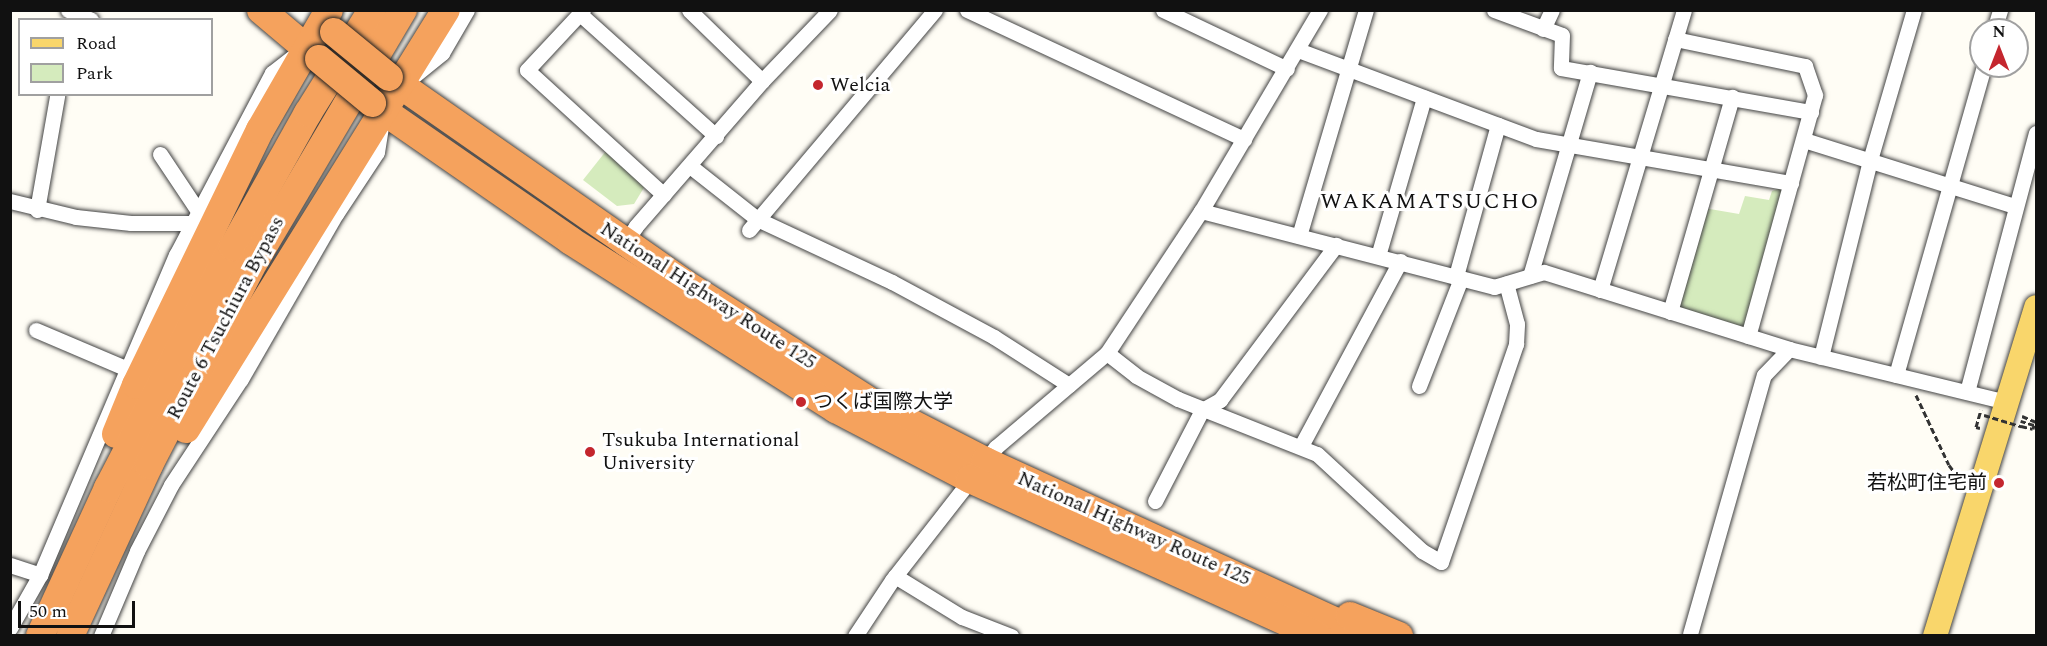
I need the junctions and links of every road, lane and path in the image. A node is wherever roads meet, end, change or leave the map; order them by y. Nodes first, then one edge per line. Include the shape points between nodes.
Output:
1 (261, 10) edge
2 (372, 10) edge
3 (403, 10) edge
4 (446, 10) edge
5 (467, 10) edge
6 (689, 10) edge
7 (808, 10) edge
8 (935, 10) edge
9 (967, 10) edge
10 (1162, 10) edge
11 (1320, 10) edge
12 (1366, 10) edge
13 (1494, 10) edge
14 (1552, 10) edge
15 (1684, 10) edge
16 (1914, 10) edge
17 (581, 12) edge
18 (70, 14) edge
19 (825, 16) edge
20 (323, 17) edge
21 (85, 18) edge
22 (1543, 28) junction
23 (1675, 39) junction
24 (1298, 50) junction
25 (312, 54) junction
26 (1287, 69) junction
27 (1349, 70) junction
28 (1590, 72) junction
29 (1980, 78) edge
30 (395, 81) junction
31 (762, 81) junction
32 (1662, 84) junction
33 (57, 96) dead end
34 (1424, 98) junction
35 (1732, 98) junction
36 (378, 108) junction
37 (1811, 112) junction
38 (1498, 125) junction
39 (252, 127) junction
40 (2037, 133) edge
41 (716, 136) junction
42 (1245, 139) junction
43 (1804, 140) junction
44 (1569, 144) junction
45 (160, 154) dead end
46 (1638, 157) junction
47 (1870, 160) junction
48 (690, 166) junction
49 (1711, 170) junction
50 (1791, 183) junction
51 (1949, 185) junction
52 (664, 195) junction
53 (10, 201) edge
54 (2015, 206) junction
55 (37, 210) junction
56 (1201, 211) junction
57 (195, 217) junction
58 (753, 224) junction
59 (1299, 236) junction
60 (626, 242) junction
61 (1336, 245) junction
62 (1378, 255) junction
63 (1400, 261) junction
64 (610, 267) junction
65 (1530, 276) junction
66 (1459, 277) junction
67 (1506, 283) junction
68 (1600, 290) junction
69 (2037, 307) edge
70 (1670, 312) junction
71 (36, 330) dead end
72 (1748, 336) junction
73 (1789, 349) junction
74 (1107, 353) junction
75 (1821, 357) junction
76 (125, 368) junction
77 (1896, 375) junction
78 (1912, 379) junction
79 (1069, 385) junction
80 (1419, 386) dead end
81 (1967, 392) junction
82 (1202, 410) junction
83 (2015, 413) junction
84 (1984, 415) dead end
85 (2037, 422) edge
86 (1301, 446) junction
87 (978, 470) junction
88 (1977, 498) junction
89 (1155, 501) dead end
90 (110, 546) junction
91 (75, 556) junction
92 (1182, 563) junction
93 (10, 565) edge
94 (40, 575) junction
95 (895, 576) junction
96 (10, 628) edge
97 (1690, 634) dead end
98 (40, 636) edge
99 (69, 636) edge
100 (101, 636) edge
101 (855, 636) edge
102 (1011, 636) edge
103 (1297, 636) edge
104 (1317, 636) edge
105 (1367, 636) edge
106 (1400, 636) edge
107 (1935, 636) edge

1 - 25 highway, National Highway Route 125
2 - 91 highway, Route 6 Tsuchiura Bypass via 308,113 233,247
3 - 90 highway, Route 6 Tsuchiura Bypass via 255,260
4 - 30 highway
5 - 30 street via 442,53
6 - 31 street
7 - 19 street
8 - 58 street
9 - 42 street
10 - 26 street
11 - 24 street
12 - 27 street
13 - 22 street
14 - 22 street
15 - 23 street
16 - 47 street
17 - 41 street
17 - 52 street via 527,70
18 - 21 street
19 - 31 street
20 - 25 highway
20 - 30 highway, National Highway Route 125, bridge
22 - 28 street via 1562,35 1561,68
23 - 32 street
23 - 37 street via 1805,66 1815,95
24 - 26 street
24 - 27 street
25 - 36 highway, National Highway Route 125, bridge
25 - 39 highway
26 - 42 street
27 - 34 street
27 - 59 street
28 - 32 street
28 - 44 street
29 - 51 street
30 - 36 highway
30 - 60 highway, National Highway Route 125
31 - 41 street
32 - 35 street
32 - 46 street
33 - 55 street
34 - 38 street
34 - 62 street
35 - 37 street
35 - 49 street
36 - 64 highway, National Highway Route 125
36 - 90 highway via 160,473
36 - 100 street via 377,152 336,214 241,379 171,485
37 - 43 street
38 - 44 street via 1536,139
38 - 66 street
39 - 57 street
39 - 91 highway via 136,385 97,482
40 - 54 street
41 - 48 street
42 - 56 street
43 - 47 street
43 - 50 street
44 - 46 street
44 - 65 street
45 - 57 street
46 - 49 street
46 - 68 street
47 - 51 street
47 - 75 street
48 - 52 street
48 - 58 street
49 - 50 street
49 - 70 street
50 - 72 street
51 - 54 street
51 - 77 street
52 - 60 street
53 - 55 street
54 - 81 street
55 - 57 street via 131,223
56 - 59 street
56 - 74 street
57 - 76 street
58 - 79 street via 912,293 994,337
59 - 61 street
60 - 64 street
60 - 87 highway, National Highway Route 125
61 - 62 street
61 - 82 street via 1220,400
62 - 63 street
63 - 66 street
63 - 86 street
64 - 87 highway, National Highway Route 125 via 836,409
65 - 67 street
65 - 68 street via 1544,272
66 - 67 street via 1494,287
66 - 80 street
67 - 86 street via 1517,324 1516,344 1441,561 1422,551 1326,461
68 - 70 street
69 - 83 main road
70 - 72 street
71 - 76 street
72 - 73 street
73 - 75 street
73 - 97 street via 1764,375
74 - 79 street
74 - 82 street via 1136,376
75 - 77 street
76 - 94 street
77 - 78 street
78 - 81 street
78 - 88 path via 1912,388 1949,465
79 - 87 street
81 - 83 street
82 - 86 street
82 - 89 street
83 - 84 path, bridge via 2034,425 2033,429
83 - 85 path
83 - 88 main road
87 - 92 highway, National Highway Route 125
87 - 95 street
88 - 107 main road
90 - 99 highway, Route 6 Tsuchiura Bypass
91 - 98 highway, Route 6 Tsuchiura Bypass
92 - 103 highway
92 - 104 highway, National Highway Route 125
92 - 105 highway, National Highway Route 125
92 - 106 highway
93 - 94 street
94 - 96 street
95 - 101 street
95 - 102 street via 962,617

